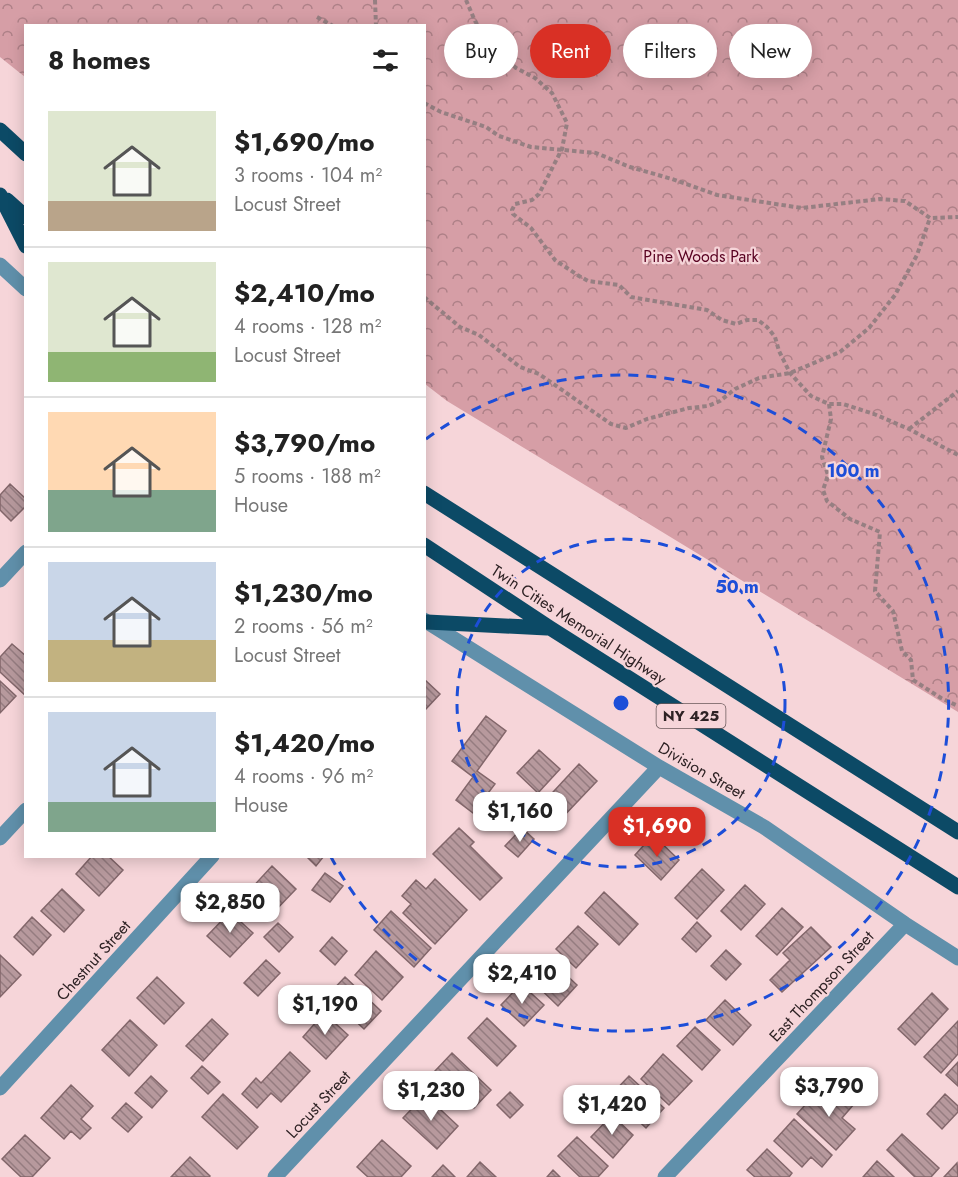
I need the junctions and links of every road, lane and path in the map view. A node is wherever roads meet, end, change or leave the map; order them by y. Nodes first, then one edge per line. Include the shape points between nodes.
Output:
1 (375, 0) edge
2 (466, 0) edge
3 (317, 17) dead end
4 (329, 24) edge
5 (376, 24) edge
6 (426, 104) edge
7 (0, 130) edge
8 (562, 149) junction
9 (24, 152) edge
10 (0, 194) edge
11 (24, 215) edge
12 (958, 217) edge
13 (930, 218) junction
14 (24, 242) edge
15 (0, 265) edge
16 (24, 287) edge
17 (426, 299) edge
18 (790, 373) junction
19 (958, 391) edge
20 (829, 404) junction
21 (909, 429) junction
22 (958, 455) edge
23 (426, 494) edge
24 (426, 546) edge
25 (24, 554) edge
26 (0, 580) edge
27 (426, 622) edge
28 (426, 623) edge
29 (550, 628) junction
30 (958, 706) edge
31 (659, 767) junction
32 (24, 812) edge
33 (958, 832) edge
34 (0, 838) edge
35 (210, 858) edge
36 (958, 887) edge
37 (905, 924) junction
38 (958, 958) edge
39 (0, 1088) edge
40 (275, 1177) edge
41 (665, 1177) edge

1 - 5 path
2 - 8 path via 488,42 552,93 567,123
3 - 4 path
6 - 8 path via 531,147
7 - 9 main road
8 - 13 path via 596,153 717,195 802,208 905,201
8 - 18 path via 538,194 532,200 515,204 512,210 555,260 588,281 619,285 631,297 707,310 736,324 758,320 775,337
10 - 11 main road
10 - 14 main road
12 - 13 path
13 - 18 path via 917,255 895,295 869,328 840,352
15 - 16 street
17 - 18 path via 520,367 539,374 611,424 626,428 679,410 708,406 759,378
18 - 20 path via 811,396
19 - 21 path
20 - 21 path via 843,404
20 - 30 path via 831,419 822,457 828,475 823,490 827,501 850,519 880,532 875,591 893,611 902,651 911,660 913,680
21 - 22 path
23 - 33 main road, Twin Cities Memorial Highway / NY 425
24 - 29 main road, Twin Cities Memorial Highway / NY 425
25 - 26 street
27 - 29 main road
28 - 31 street, Division Street
29 - 36 main road, Twin Cities Memorial Highway / NY 425
31 - 37 street, Division Street via 764,827
31 - 40 street, Locust Street
32 - 34 street
35 - 39 street, Chestnut Street
37 - 38 street, Division Street
37 - 41 street, East Thompson Street

